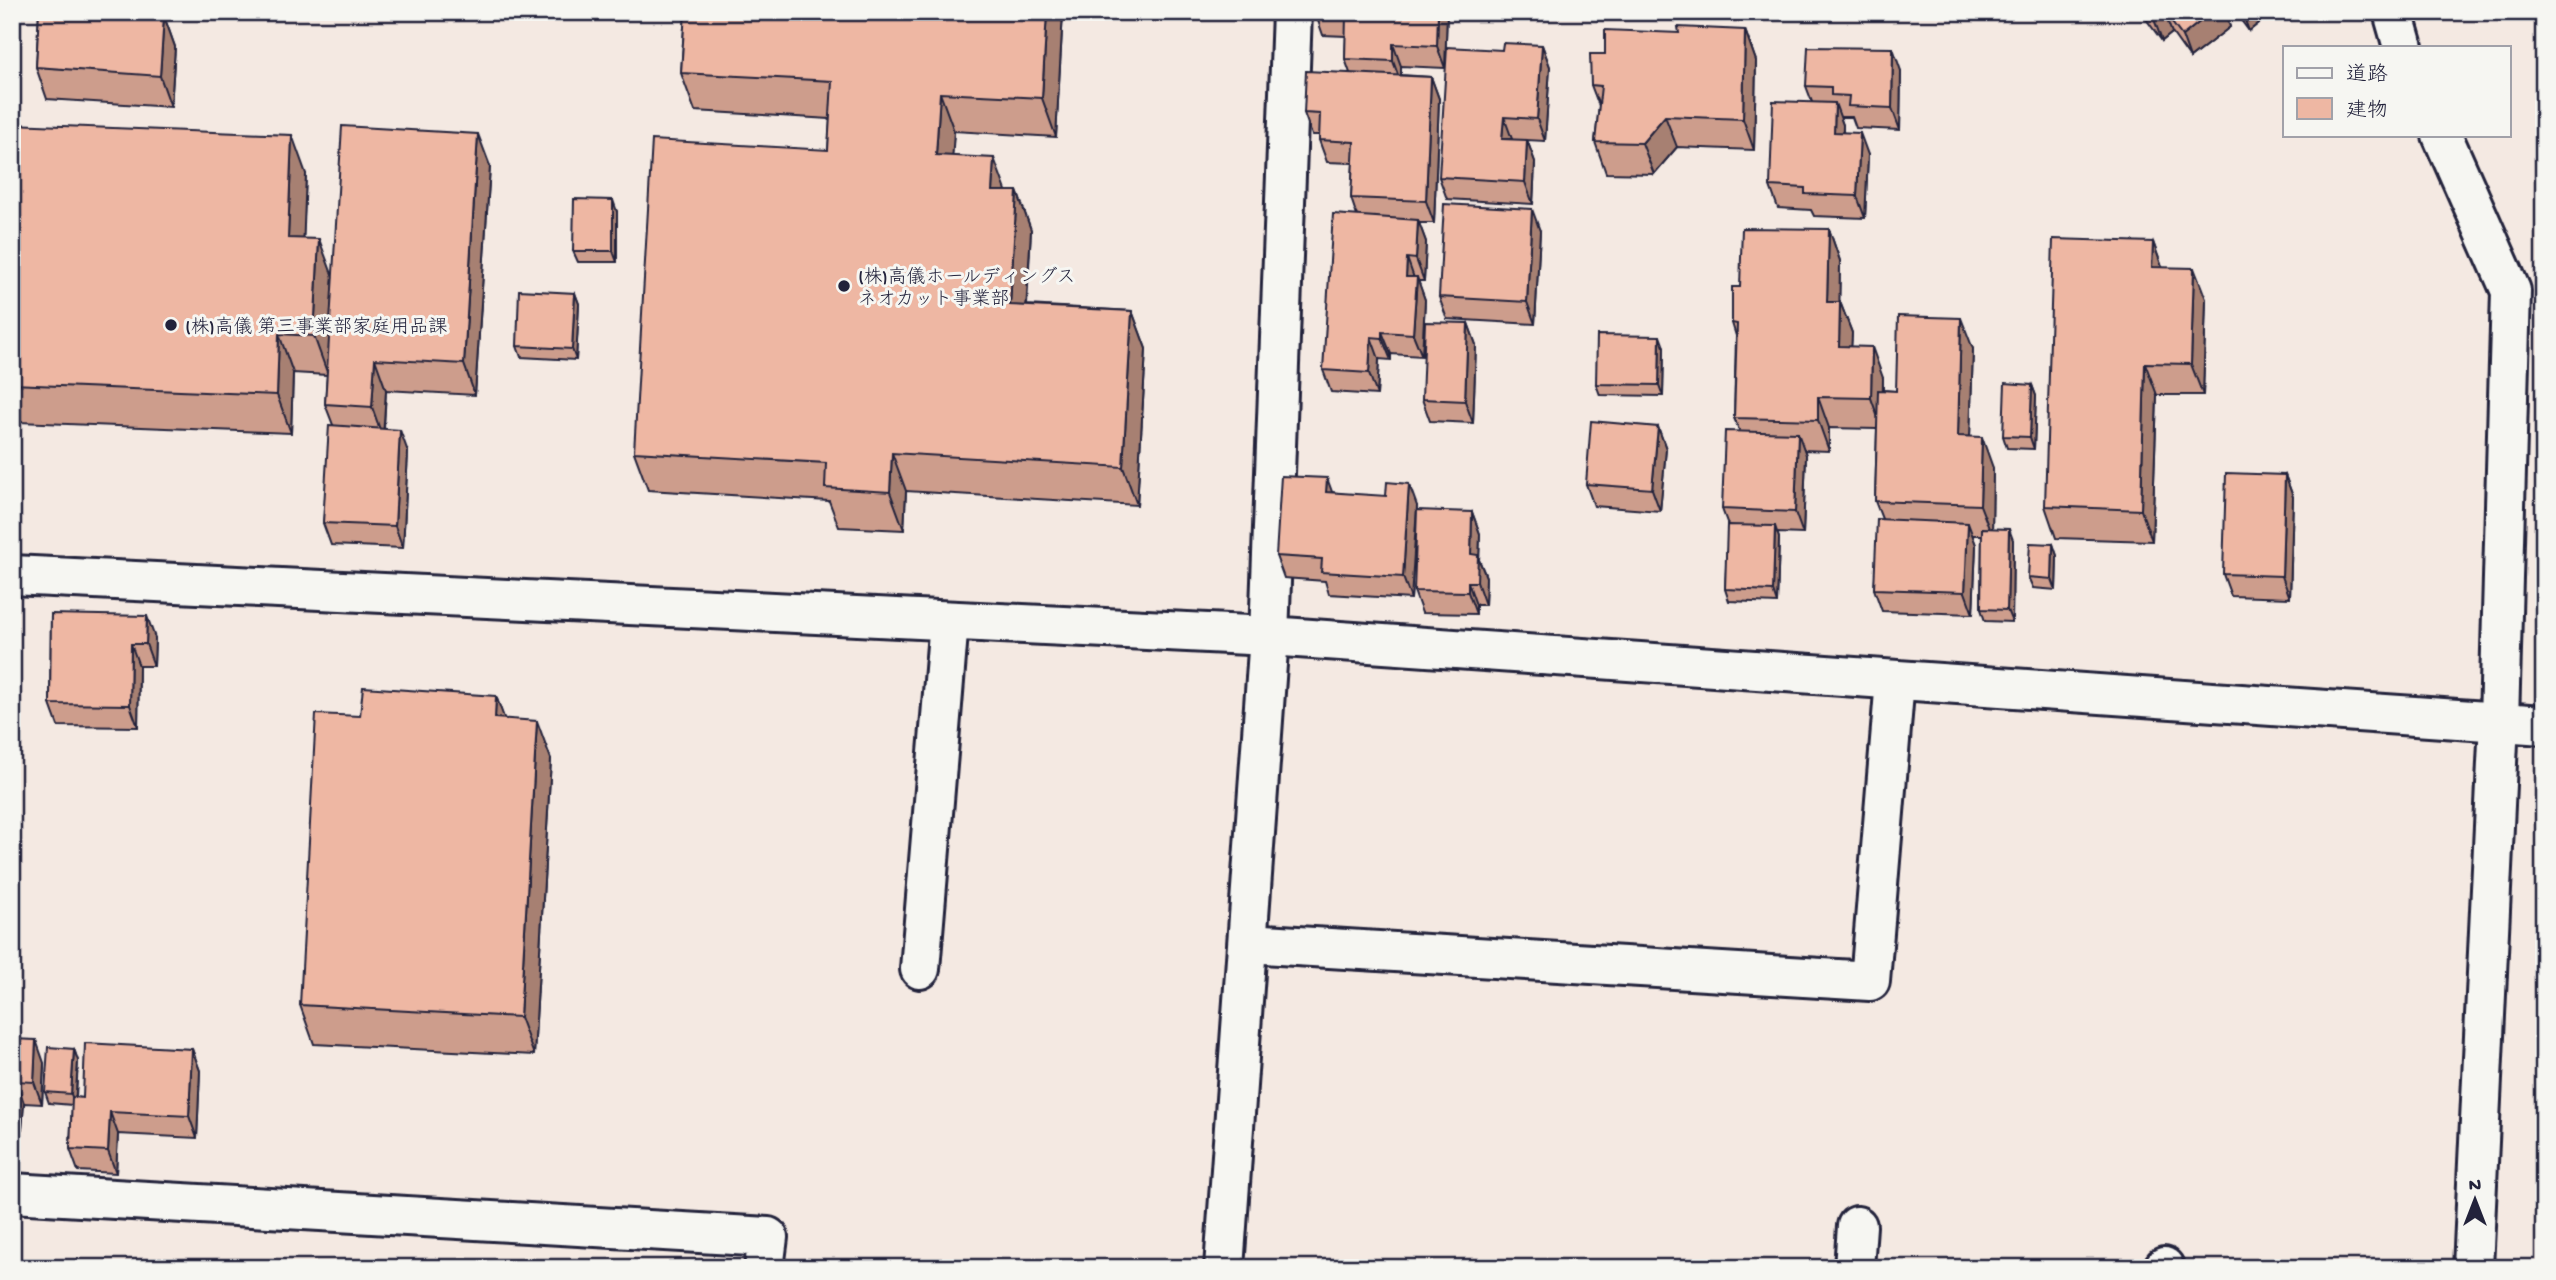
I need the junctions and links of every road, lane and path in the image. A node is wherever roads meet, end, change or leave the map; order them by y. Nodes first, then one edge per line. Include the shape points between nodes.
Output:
1 (1293, 12) edge
2 (2393, 12) edge
3 (2403, 46) edge
4 (2442, 136) edge
5 (12, 575) edge
6 (949, 621) junction
7 (1269, 636) junction
8 (1895, 680) junction
9 (2499, 721) junction
10 (2544, 724) edge
11 (1248, 943) junction
12 (920, 969) dead end
13 (12, 1193) edge
14 (1857, 1226) dead end
15 (764, 1268) edge
16 (1224, 1268) edge
17 (1854, 1268) edge
18 (2473, 1268) edge

1 - 7 street
2 - 3 street
4 - 9 street via 2511,291
5 - 6 street
6 - 7 street
6 - 12 street
7 - 8 street
7 - 11 street
8 - 9 street
8 - 11 street via 1870,981
9 - 10 street
9 - 18 street
11 - 16 street
13 - 15 street via 768,1237
14 - 17 street

